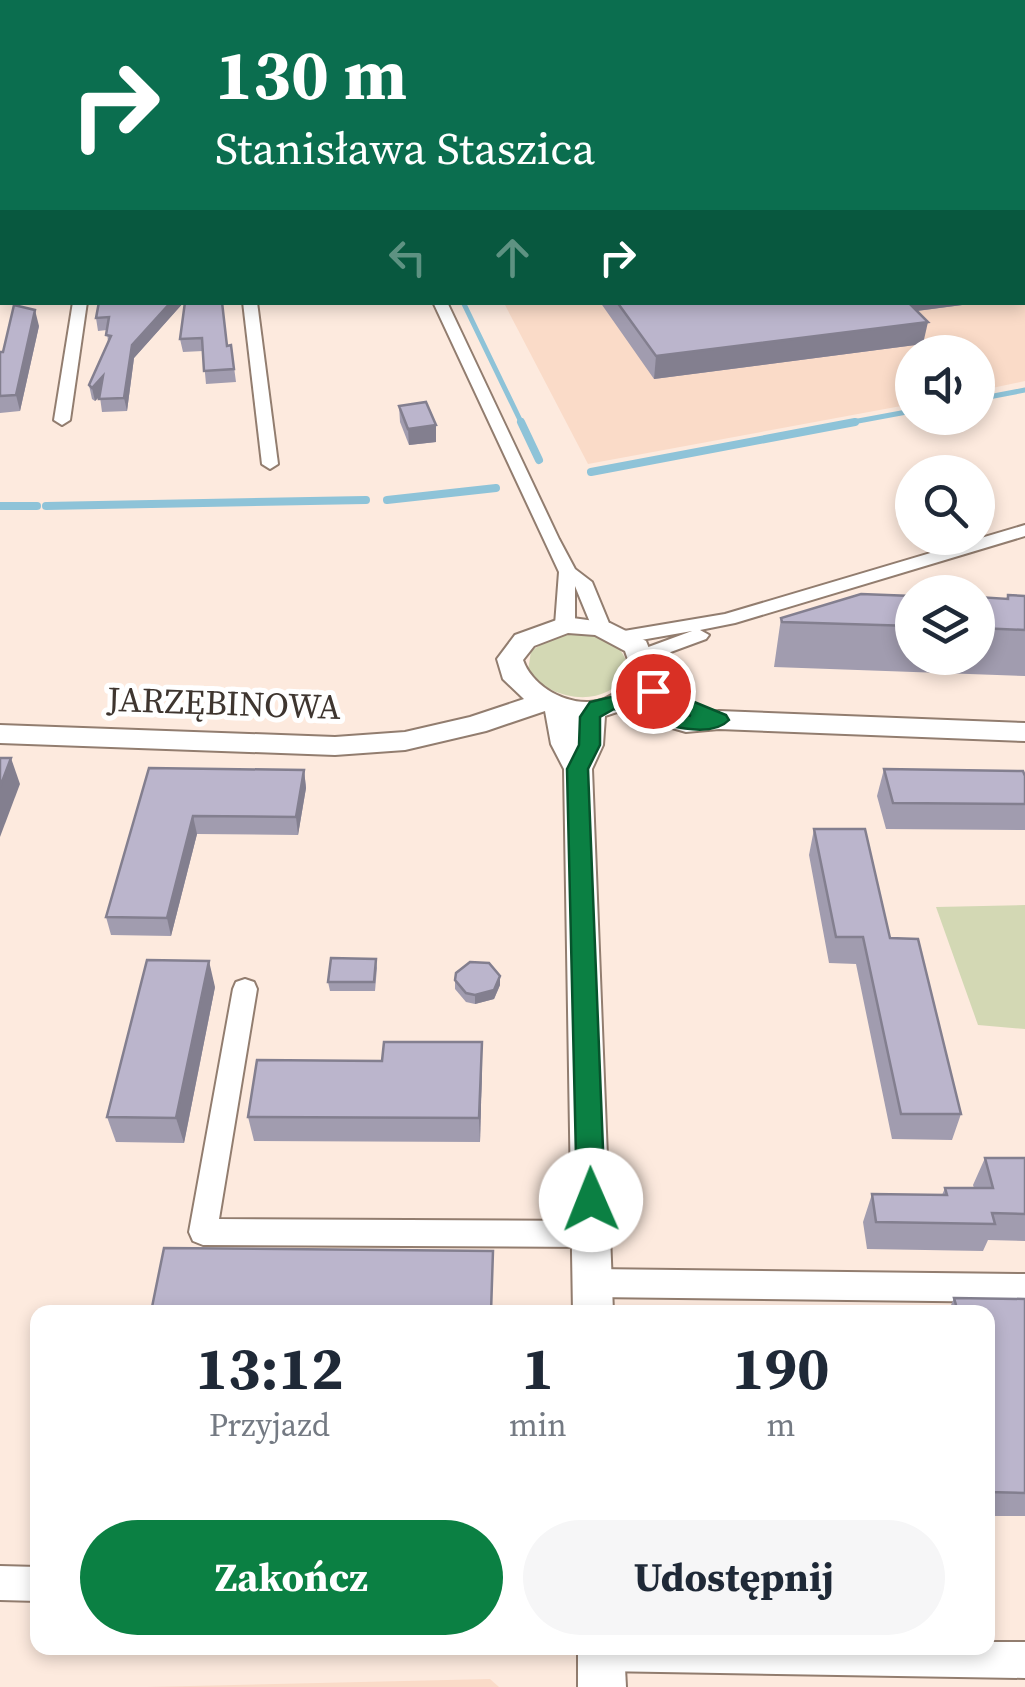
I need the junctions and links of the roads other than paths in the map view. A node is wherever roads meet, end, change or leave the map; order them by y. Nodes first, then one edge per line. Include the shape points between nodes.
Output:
1 (80, 305) edge
2 (250, 305) edge
3 (441, 305) edge
4 (62, 420) dead end
5 (270, 464) dead end
6 (1025, 530) edge
7 (568, 572) junction
8 (728, 619) junction
9 (565, 625) junction
10 (613, 632) junction
11 (642, 671) junction
12 (540, 698) junction
13 (606, 705) junction
14 (719, 720) junction
15 (1025, 732) edge
16 (0, 734) edge
17 (578, 769) junction
18 (245, 989) dead end
19 (592, 1234) junction
20 (1025, 1288) edge
21 (593, 1298) edge
22 (0, 1583) edge
23 (30, 1584) edge
24 (1025, 1660) edge
25 (601, 1662) edge

1 - 4 street
2 - 5 street
3 - 7 street
6 - 8 street
7 - 9 street
7 - 10 street via 583,582
8 - 10 street
8 - 11 street via 650,653
9 - 10 street
9 - 12 street via 528,637 510,661 511,674
10 - 11 street
11 - 13 street
11 - 14 street via 653,691
12 - 13 street
12 - 16 street, JARZĘBINOWA via 476,725 336,746
12 - 17 street
13 - 14 street via 686,723
13 - 17 street via 590,717 590,745
14 - 15 street
17 - 19 street
18 - 19 street via 204,1232
19 - 21 street
20 - 21 street
22 - 23 street
24 - 25 street

